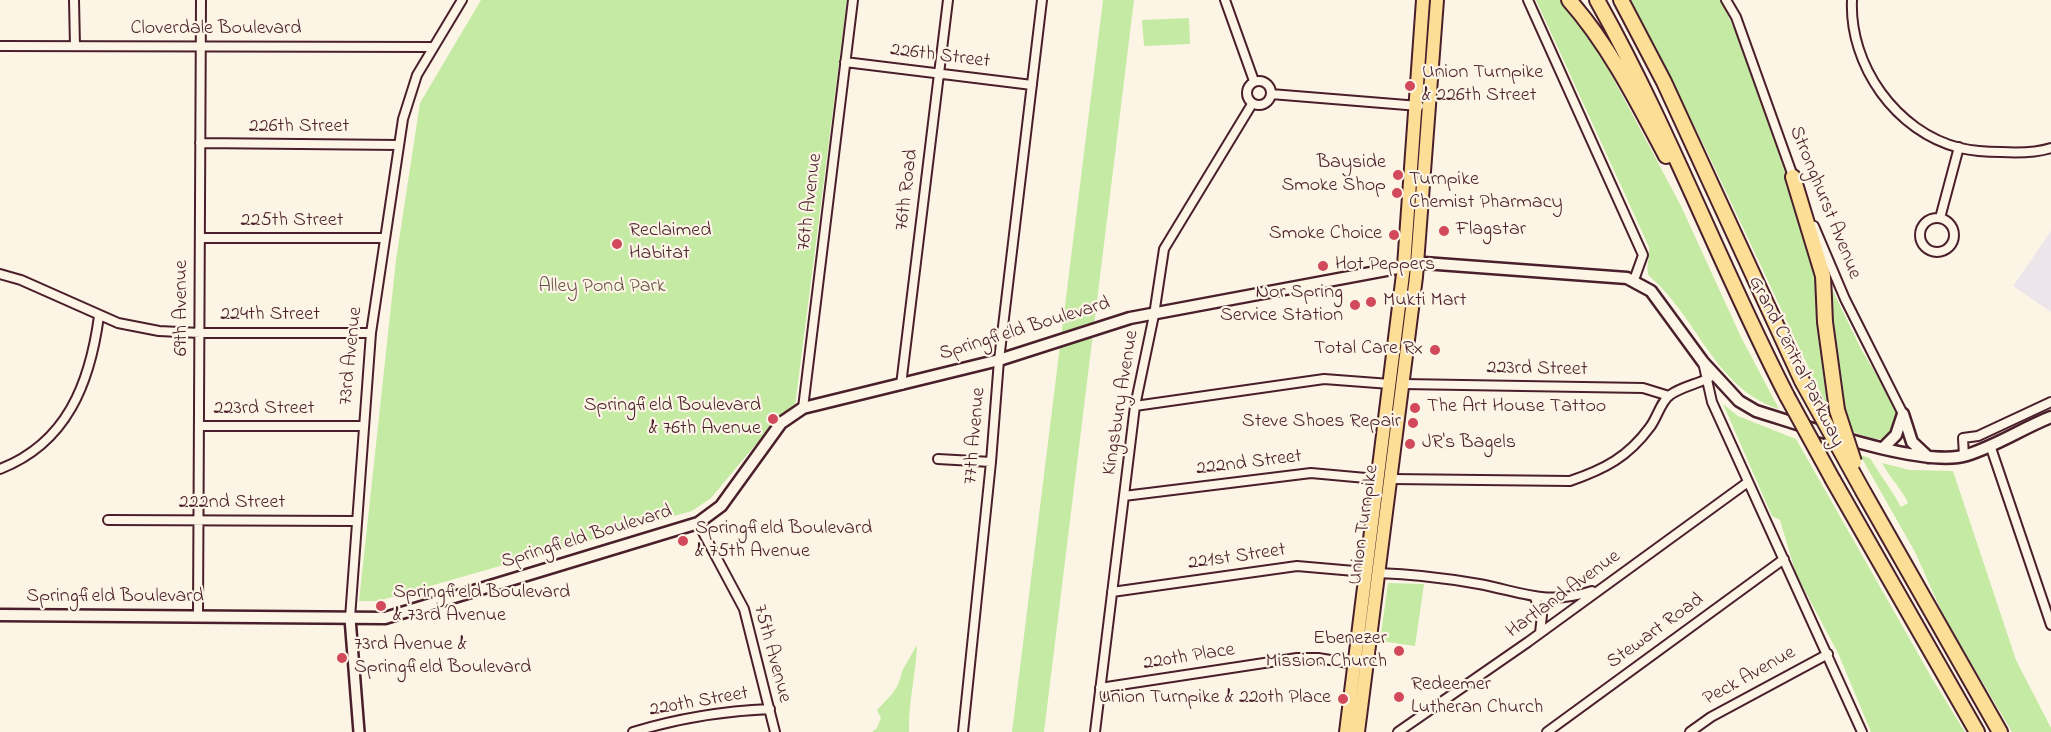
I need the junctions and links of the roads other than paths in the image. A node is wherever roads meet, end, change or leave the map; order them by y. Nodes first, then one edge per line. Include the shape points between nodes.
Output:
1 (74, 0) edge
2 (201, 0) edge
3 (462, 0) edge
4 (853, 0) edge
5 (948, 0) edge
6 (1042, 0) edge
7 (1225, 0) edge
8 (1423, 0) edge
9 (1437, 0) edge
10 (1528, 0) edge
11 (1569, 0) edge
12 (1597, 0) edge
13 (1621, 0) edge
14 (1726, 0) edge
15 (1852, 0) edge
16 (0, 46) edge
17 (75, 46) junction
18 (200, 46) junction
19 (432, 47) junction
20 (845, 62) junction
21 (939, 74) junction
22 (1254, 81) junction
23 (1032, 85) junction
24 (1271, 94) junction
25 (1252, 104) junction
26 (1415, 106) junction
27 (1430, 106) junction
28 (200, 143) junction
29 (399, 145) junction
30 (1959, 147) junction
31 (2051, 148) edge
32 (1793, 177) junction
33 (1940, 218) junction
34 (200, 238) junction
35 (385, 238) junction
36 (1418, 264) junction
37 (1404, 266) junction
38 (0, 274) edge
39 (1634, 280) junction
40 (1747, 312) junction
41 (1154, 315) junction
42 (99, 316) junction
43 (200, 333) junction
44 (371, 333) junction
45 (999, 360) junction
46 (1712, 377) junction
47 (1396, 384) junction
48 (901, 385) junction
49 (1669, 396) junction
50 (2051, 402) edge
51 (1135, 406) junction
52 (803, 408) junction
53 (1903, 414) junction
54 (2051, 417) edge
55 (199, 426) junction
56 (364, 426) junction
57 (1989, 445) junction
58 (1883, 448) junction
59 (1964, 456) junction
60 (1929, 458) junction
61 (938, 459) dead end
62 (991, 462) junction
63 (0, 469) edge
64 (1377, 478) junction
65 (1391, 479) junction
66 (1748, 482) junction
67 (1864, 493) junction
68 (1124, 496) junction
69 (108, 520) dead end
70 (199, 521) junction
71 (357, 521) junction
72 (698, 523) junction
73 (1784, 559) junction
74 (1372, 573) junction
75 (1600, 588) junction
76 (1113, 592) junction
77 (1535, 598) junction
78 (0, 615) edge
79 (198, 616) junction
80 (350, 618) junction
81 (2051, 625) edge
82 (1540, 633) junction
83 (1828, 654) junction
84 (1355, 664) junction
85 (1100, 688) junction
86 (770, 709) junction
87 (359, 732) edge
88 (633, 732) edge
89 (775, 732) edge
90 (963, 732) edge
91 (1095, 732) edge
92 (1346, 732) edge
93 (1358, 732) edge
94 (1398, 732) edge
95 (1547, 732) edge
96 (1690, 732) edge
97 (1862, 732) edge
98 (1977, 732) edge
99 (2000, 732) edge

1 - 17 street
2 - 18 street, 69th Avenue
3 - 19 street, 73rd Avenue
4 - 20 street, 76th Avenue
5 - 21 street, 76th Road
6 - 23 street, 77th Avenue
7 - 22 street
8 - 26 main road, Union Turnpike
9 - 27 main road, Union Turnpike
10 - 39 street via 1643,255
11 - 40 highway via 1607,53 1652,130
12 - 40 highway, Grand Central Parkway via 1665,132
13 - 67 highway, Grand Central Parkway, bridge via 1673,100 1802,381
14 - 32 street, Stronghurst Avenue via 1736,17
15 - 30 street via 1856,42 1880,91 1916,127
16 - 17 street, Cloverdale Boulevard
17 - 18 street, Cloverdale Boulevard
18 - 19 street, Cloverdale Boulevard
18 - 28 street, 69th Avenue
19 - 29 street, 73rd Avenue via 408,99
20 - 21 street, 226th Street
20 - 52 street, 76th Avenue
21 - 23 street, 226th Street
21 - 48 street, 76th Road
22 - 24 street via 1266,83
22 - 25 street via 1246,93
23 - 45 street, 77th Avenue
24 - 25 street via 1266,103
24 - 26 street
25 - 41 street, Kingsbury Avenue via 1164,249
26 - 27 street
26 - 37 main road, Union Turnpike
27 - 36 main road, Union Turnpike
28 - 29 street, 226th Street
28 - 34 street, 69th Avenue
29 - 35 street, 73rd Avenue
30 - 31 street via 2012,153
30 - 33 street
32 - 53 street, Stronghurst Avenue via 1845,299
32 - 67 highway, bridge via 1823,276 1837,410
33 - 33 street via 1951,224 1954,236 1949,247 1938,252 1926,248 1921,231 1928,221
34 - 35 street, 225th Street
34 - 43 street, 69th Avenue
35 - 44 street, 73rd Avenue
36 - 37 main road, Springfield Boulevard
36 - 39 main road, Springfield Boulevard
36 - 47 main road, Union Turnpike
37 - 41 main road, Springfield Boulevard
37 - 47 main road, Union Turnpike
38 - 42 street, 224th Street
39 - 46 main road via 1651,291
40 - 98 highway, Grand Central Parkway, bridge via 1787,396
41 - 45 main road, Springfield Boulevard via 1130,318
41 - 51 street, Kingsbury Avenue
42 - 43 street, 224th Street via 118,324 159,331
42 - 63 street via 89,369 69,413 36,450
43 - 44 street, 224th Street
43 - 55 street, 69th Avenue
44 - 56 street, 73rd Avenue
45 - 48 main road, Springfield Boulevard
45 - 62 street, 77th Avenue
46 - 49 street
46 - 58 main road via 1756,411
46 - 66 street via 1712,402
47 - 49 street, 223rd Street via 1643,388
47 - 51 street, 223rd Street via 1324,379
47 - 64 main road, Union Turnpike
47 - 65 main road, Union Turnpike
48 - 52 main road, Springfield Boulevard
49 - 65 street via 1652,425 1627,453 1570,482
50 - 59 street via 1978,436 1963,438
51 - 68 street, Kingsbury Avenue
52 - 72 main road, Springfield Boulevard via 781,423 721,506
53 - 58 main road via 1896,435
53 - 60 main road via 1912,442
54 - 57 main road
55 - 56 street, 223rd Street
55 - 70 street, 69th Avenue
56 - 71 street, 73rd Avenue
57 - 59 main road
57 - 81 street
58 - 60 main road
59 - 60 main road
61 - 62 street
62 - 90 street, 77th Avenue
64 - 68 street, 222nd Street via 1311,472
64 - 74 main road, Union Turnpike
65 - 74 main road, Union Turnpike
66 - 73 street
66 - 75 street, Hartland Avenue
67 - 99 highway, Grand Central Parkway
68 - 76 street, Kingsbury Avenue
69 - 70 street, 222nd Street
70 - 71 street, 222nd Street
70 - 79 street, 69th Avenue
71 - 80 street, 73rd Avenue
72 - 80 main road, Springfield Boulevard via 385,618
72 - 86 street, 75th Avenue via 744,609
73 - 83 street
73 - 95 street, Stewart Road
74 - 76 street, 221st Street via 1297,566
74 - 77 street, 221st Street via 1440,577
74 - 84 main road, Union Turnpike
74 - 93 main road, Union Turnpike
75 - 77 street, 221st Street via 1563,598
75 - 82 street, Hartland Avenue
76 - 85 street, Kingsbury Avenue
77 - 82 street via 1542,615
78 - 79 main road, Springfield Boulevard
79 - 80 main road, Springfield Boulevard
80 - 87 street, 73rd Avenue
82 - 94 street, Hartland Avenue
83 - 96 street, Peck Avenue
83 - 97 street
84 - 85 street, 220th Place via 1297,658
84 - 92 main road, Union Turnpike
85 - 91 street, Kingsbury Avenue
86 - 88 street, 220th Street via 691,717
86 - 89 street, 75th Avenue

